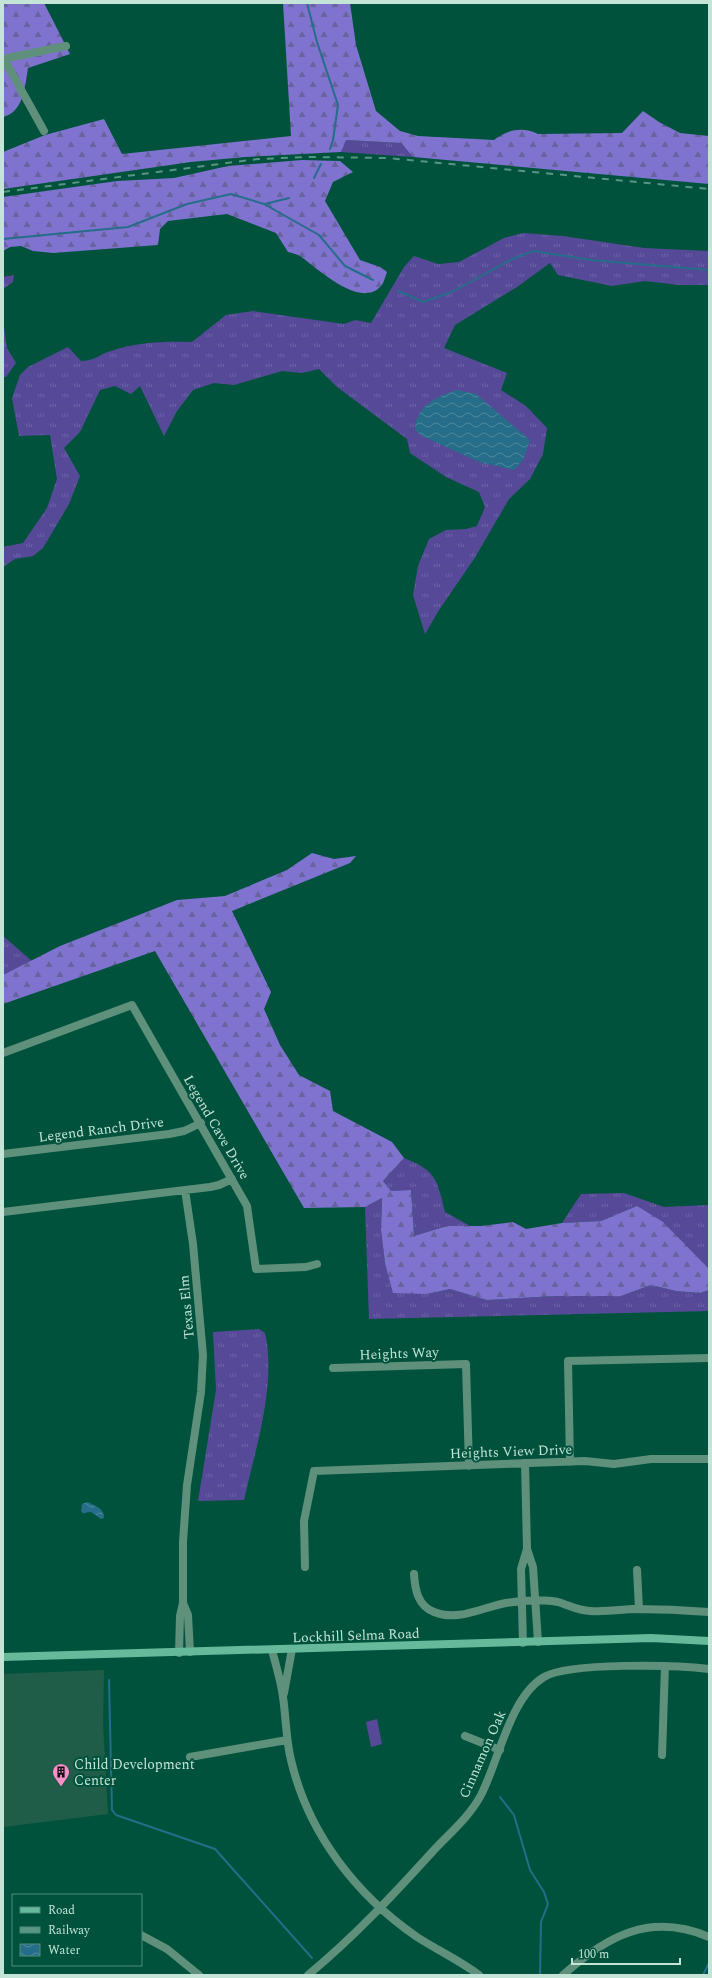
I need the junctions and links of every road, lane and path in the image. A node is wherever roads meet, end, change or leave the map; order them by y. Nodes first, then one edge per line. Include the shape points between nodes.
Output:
1 (66, 46) dead end
2 (3, 59) edge
3 (44, 131) dead end
4 (3, 1053) edge
5 (201, 1123) junction
6 (3, 1154) edge
7 (232, 1179) junction
8 (185, 1190) junction
9 (3, 1212) edge
10 (317, 1264) dead end
11 (709, 1358) edge
12 (333, 1368) dead end
13 (709, 1459) edge
14 (570, 1462) junction
15 (524, 1463) junction
16 (470, 1466) junction
17 (527, 1549) junction
18 (305, 1567) dead end
19 (637, 1570) dead end
20 (414, 1574) dead end
21 (522, 1602) junction
22 (535, 1602) junction
23 (183, 1603) junction
24 (639, 1609) junction
25 (709, 1612) edge
26 (709, 1641) edge
27 (538, 1642) junction
28 (523, 1643) junction
29 (292, 1649) junction
30 (272, 1650) junction
31 (190, 1652) junction
32 (178, 1653) junction
33 (3, 1657) edge
34 (666, 1666) junction
35 (709, 1669) edge
36 (283, 1698) junction
37 (465, 1736) dead end
38 (287, 1740) junction
39 (500, 1750) junction
40 (662, 1755) dead end
41 (190, 1757) dead end
42 (382, 1908) junction
43 (142, 1936) edge
44 (709, 1937) edge
45 (199, 1975) edge
46 (308, 1975) edge
47 (479, 1975) edge
48 (563, 1975) edge

1 - 2 street
2 - 3 street
4 - 5 street, Legend Cave Drive via 132,1005
5 - 6 street, Legend Ranch Drive via 184,1131 169,1134
5 - 7 street, Legend Cave Drive
7 - 8 street via 219,1185
7 - 10 street, Legend Cave Drive via 247,1206 256,1269 306,1267
8 - 9 street
8 - 23 street, Texas Elm via 193,1244 203,1354 201,1392 187,1485 182,1542
11 - 14 street via 568,1361
12 - 16 street, Heights Way via 466,1364
13 - 14 street, Heights View Drive via 651,1459 614,1464
14 - 15 street, Heights View Drive
15 - 16 street, Heights View Drive
15 - 17 street
16 - 18 street, Heights View Drive via 314,1471 304,1521
17 - 21 street via 521,1569
17 - 22 street via 533,1568
19 - 24 street
20 - 21 street via 415,1588 420,1600 435,1613 460,1615 495,1605
21 - 22 street
21 - 28 street
22 - 24 street via 557,1602 589,1611
22 - 27 street
23 - 31 street, Texas Elm via 188,1615
23 - 32 street, Texas Elm
24 - 25 street
26 - 27 main road, Lockhill Selma Road via 651,1638
27 - 28 main road, Lockhill Selma Road
28 - 29 main road, Lockhill Selma Road
29 - 30 main road, Lockhill Selma Road
29 - 36 street
30 - 31 main road, Lockhill Selma Road
30 - 36 street
31 - 32 main road, Lockhill Selma Road
32 - 33 main road, Lockhill Selma Road
34 - 35 street, Cinnamon Oak
34 - 39 street, Cinnamon Oak via 584,1669 561,1671 546,1676 535,1683 515,1711
34 - 40 street
36 - 38 street
37 - 39 street
38 - 41 street
38 - 42 street via 298,1787 322,1837 337,1861
39 - 42 street, Cinnamon Oak via 481,1795 474,1805
42 - 46 street, Cinnamon Oak via 341,1948
42 - 47 street via 417,1937
43 - 45 street via 167,1949
44 - 48 street via 664,1927 638,1930 602,1944

